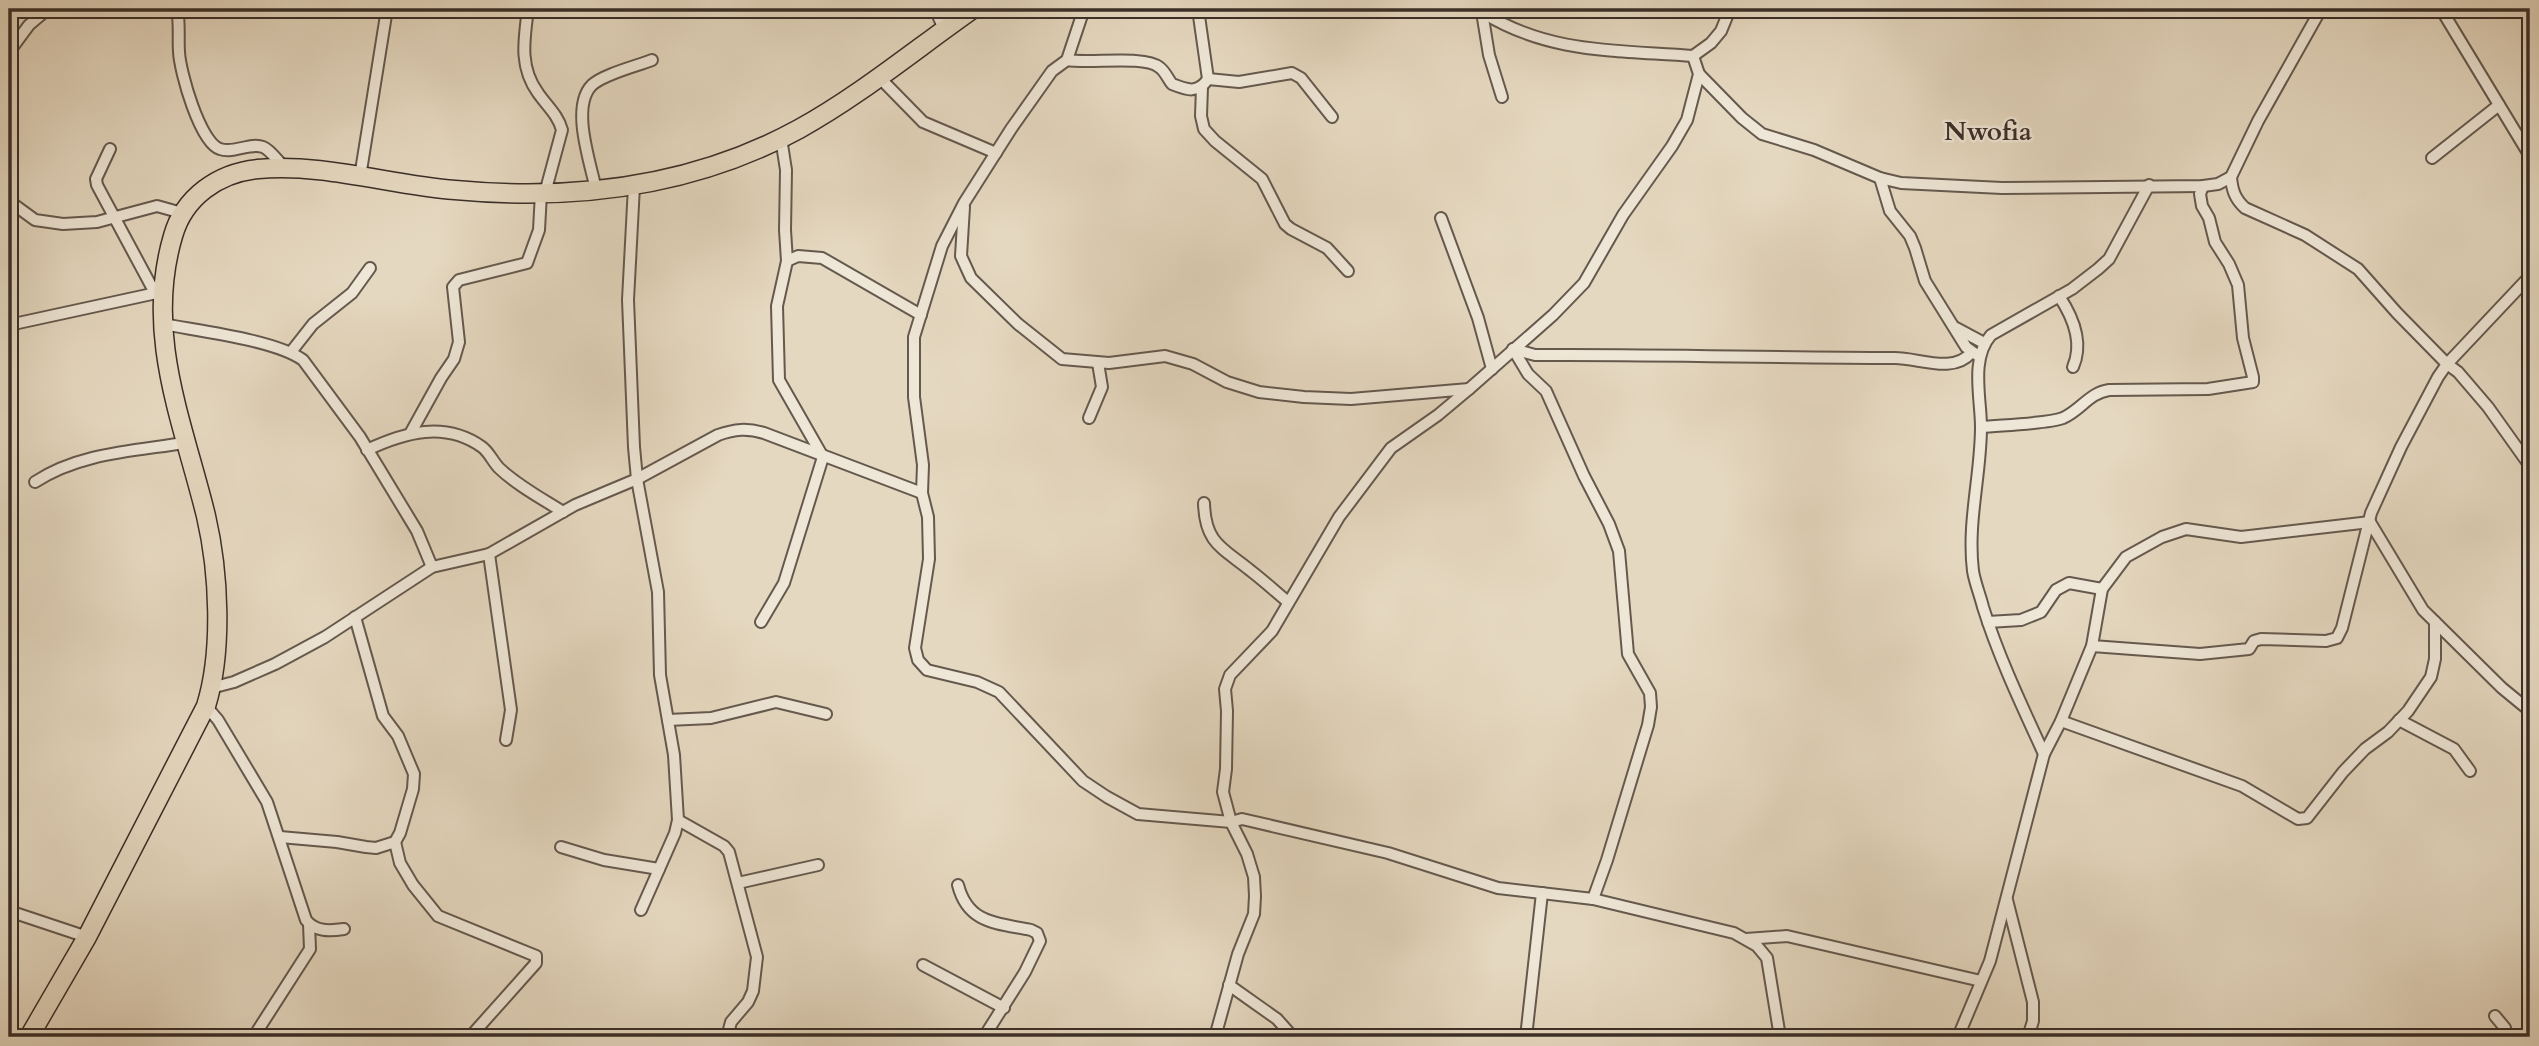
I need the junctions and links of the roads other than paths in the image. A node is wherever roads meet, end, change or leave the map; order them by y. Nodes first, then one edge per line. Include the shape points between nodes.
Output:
1 (48, 9) edge
2 (177, 9) edge
3 (387, 9) edge
4 (528, 9) edge
5 (935, 9) edge
6 (973, 9) edge
7 (1084, 9) edge
8 (1198, 9) edge
9 (1730, 9) edge
10 (2321, 9) edge
11 (2441, 9) edge
12 (1481, 10) edge
13 (944, 29) junction
14 (9, 52) edge
15 (1693, 56) junction
16 (652, 60) dead end
17 (1067, 60) junction
18 (1699, 74) junction
19 (878, 76) junction
20 (1205, 83) junction
21 (1502, 97) dead end
22 (2500, 105) junction
23 (1332, 117) dead end
24 (781, 138) junction
25 (110, 149) dead end
26 (996, 153) junction
27 (2530, 156) edge
28 (2432, 158) dead end
29 (286, 169) junction
30 (360, 177) junction
31 (2231, 177) junction
32 (1880, 178) junction
33 (634, 186) junction
34 (2149, 186) junction
35 (2203, 186) junction
36 (596, 190) junction
37 (543, 193) junction
38 (9, 201) edge
39 (964, 203) junction
40 (182, 213) junction
41 (115, 217) junction
42 (1441, 218) dead end
43 (787, 261) junction
44 (370, 268) dead end
45 (1348, 271) dead end
46 (2530, 276) edge
47 (159, 293) junction
48 (2059, 296) junction
49 (921, 315) junction
50 (163, 324) junction
51 (9, 325) edge
52 (1956, 328) junction
53 (1984, 343) junction
54 (1513, 349) junction
55 (292, 352) junction
56 (1976, 355) junction
57 (1098, 363) junction
58 (2447, 364) junction
59 (2073, 367) dead end
60 (1493, 369) junction
61 (1469, 389) junction
62 (1090, 418) dead end
63 (1981, 427) junction
64 (410, 434) junction
65 (184, 443) junction
66 (367, 450) junction
67 (822, 457) junction
68 (2530, 466) edge
69 (637, 479) junction
70 (35, 482) dead end
71 (922, 493) junction
72 (1204, 503) dead end
73 (562, 512) junction
74 (2370, 522) junction
75 (489, 554) junction
76 (432, 567) junction
77 (2102, 589) junction
78 (1288, 602) junction
79 (355, 617) junction
80 (761, 622) dead end
81 (1988, 622) junction
82 (2435, 622) junction
83 (2092, 646) junction
84 (211, 688) junction
85 (206, 706) junction
86 (2530, 711) edge
87 (826, 714) dead end
88 (668, 720) junction
89 (2399, 720) junction
90 (2061, 721) junction
91 (506, 740) dead end
92 (2044, 754) junction
93 (2470, 771) dead end
94 (678, 820) junction
95 (1231, 822) junction
96 (281, 837) junction
97 (394, 842) junction
98 (561, 847) dead end
99 (818, 864) dead end
100 (659, 869) junction
101 (738, 883) junction
102 (958, 885) dead end
103 (1542, 893) junction
104 (2006, 897) junction
105 (1593, 900) junction
106 (641, 910) dead end
107 (9, 911) edge
108 (309, 924) junction
109 (344, 929) dead end
110 (87, 937) junction
111 (1746, 939) junction
112 (923, 965) dead end
113 (1981, 981) junction
114 (1229, 985) junction
115 (1004, 1008) junction
116 (2495, 1016) dead end
117 (29, 1037) edge
118 (256, 1037) edge
119 (470, 1037) edge
120 (726, 1037) edge
121 (984, 1037) edge
122 (1215, 1037) edge
123 (1293, 1037) edge
124 (1526, 1037) edge
125 (1780, 1037) edge
126 (1958, 1037) edge
127 (2028, 1037) edge
128 (2507, 1037) edge

1 - 14 street
2 - 29 street via 184,83 212,144 230,150 260,145
3 - 30 street
4 - 37 street via 523,58 528,78 562,130
5 - 13 street
6 - 13 main road
7 - 17 street
8 - 20 street
9 - 15 street via 1721,31
10 - 31 street
11 - 22 street
12 - 15 street via 1529,36 1566,46
12 - 21 street
13 - 19 main road
15 - 18 street
16 - 36 street via 594,84 587,93 583,130
17 - 20 street via 1153,63 1172,84 1194,90
17 - 26 street via 1052,71
18 - 32 street via 1762,134
18 - 54 street via 1687,120 1623,215 1584,284
19 - 24 main road
19 - 26 street via 923,122
20 - 23 street via 1292,72
20 - 45 street via 1200,116 1204,129 1262,179 1285,224 1327,248
22 - 27 street
22 - 28 street
24 - 33 main road via 695,172
24 - 43 street
25 - 41 street via 96,179
26 - 39 street
29 - 30 main road
29 - 40 main road via 230,175 210,184
30 - 37 main road via 453,190
31 - 35 street
31 - 58 street via 2238,202 2305,235 2358,269
32 - 34 street via 1968,187
32 - 52 street via 1890,211 1910,236 1925,281
33 - 36 main road
33 - 69 street via 628,300
34 - 35 street
34 - 48 street via 2109,259
35 - 63 street via 2202,206 2238,285 2253,382 2208,389 2109,390 2098,392 2061,418
36 - 37 main road
37 - 64 street via 539,230 527,263 455,283 459,342 454,359
38 - 41 street via 35,220 63,225
39 - 49 street via 942,246
39 - 57 street via 961,256 971,278 1062,359
40 - 41 street via 157,206
40 - 47 main road
41 - 47 street
42 - 60 street
43 - 49 street via 798,256 822,258
43 - 67 street via 776,306 779,380
44 - 55 street via 352,293 313,324
46 - 58 street
47 - 50 main road
47 - 51 street
48 - 53 street via 2001,328
48 - 59 street via 2078,342
49 - 71 street via 914,337 914,397
50 - 55 street
50 - 65 main road via 170,386
52 - 53 street
52 - 56 street
53 - 56 street
54 - 56 street via 1535,355 1817,356 1947,363
54 - 60 street
54 - 105 street via 1528,374 1546,391 1609,524 1619,551 1628,653 1650,693 1648,725
55 - 66 street via 324,387
56 - 63 street
57 - 61 street via 1165,356 1259,392 1304,397 1351,399
57 - 62 street via 1102,387
58 - 68 street via 2488,407
58 - 74 street via 2401,447
60 - 61 street
61 - 78 street via 1391,448 1339,517
63 - 81 street via 1973,504 1973,572
64 - 66 street
64 - 73 street via 464,437
65 - 70 street via 64,466
65 - 84 main road via 212,552 216,619
66 - 76 street via 417,531
67 - 69 street via 750,429 732,430
67 - 71 street
67 - 80 street via 784,583
69 - 73 street
69 - 88 street via 659,592 660,675
71 - 95 street via 929,559 915,648 927,670 999,692 1083,781 1138,814
72 - 78 street via 1212,538
73 - 75 street
74 - 77 street via 2241,537 2186,529 2126,557
74 - 82 street via 2423,610
74 - 83 street via 2337,638 2261,639 2249,649 2200,654
75 - 76 street
75 - 91 street via 511,710
76 - 79 street
77 - 81 street via 2068,583 2056,590 2040,612 2021,620
77 - 83 street
78 - 95 street via 1272,631 1230,675 1225,689 1223,792
79 - 84 street via 275,664
79 - 97 street via 383,716 398,736 414,774
81 - 92 street
82 - 86 street
82 - 89 street via 2431,677
83 - 90 street
84 - 85 main road
85 - 96 street via 267,803
85 - 110 main road
87 - 88 street via 776,702 712,718
88 - 94 street
89 - 90 street via 2365,748 2307,818 2298,819 2242,786
89 - 93 street via 2454,749
90 - 92 street
92 - 104 street
94 - 100 street
94 - 101 street via 724,845
95 - 103 street via 1262,823 1388,853 1498,888
95 - 114 street via 1247,854 1255,896 1254,914
96 - 97 street via 376,848
96 - 108 street
97 - 119 street via 413,885 438,916 536,956 536,963
98 - 100 street
99 - 101 street
100 - 106 street
101 - 120 street via 757,957 757,978
102 - 115 street via 961,898 981,919 1031,930 1039,936 1038,947
103 - 105 street
103 - 124 street
104 - 113 street
104 - 127 street via 2033,1002
105 - 111 street
107 - 110 street
108 - 109 street via 330,931
108 - 118 street via 310,949
110 - 117 main road
111 - 113 street via 1787,936
111 - 125 street via 1767,958
112 - 115 street
113 - 126 street
114 - 122 street
114 - 123 street via 1277,1019
115 - 121 street
116 - 128 street

